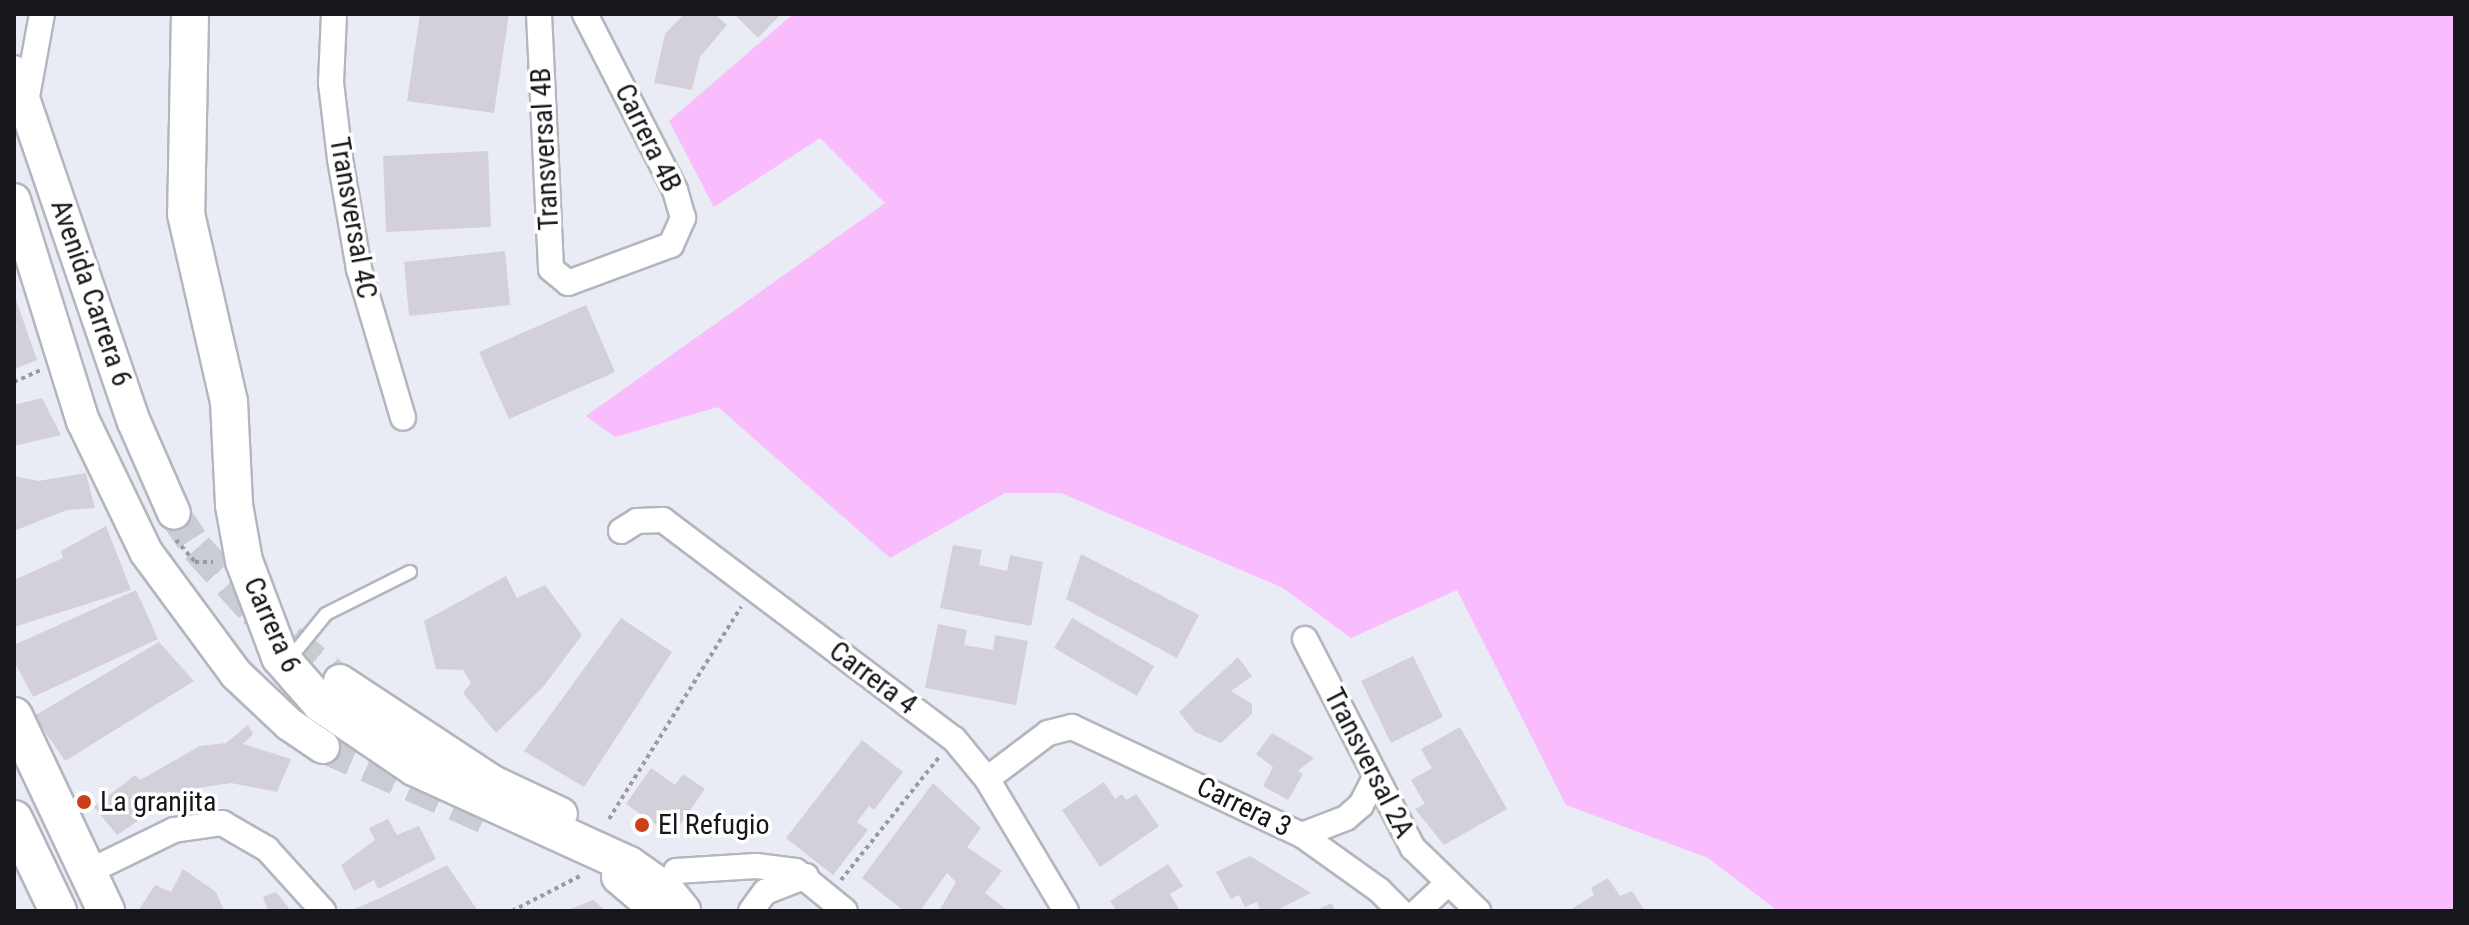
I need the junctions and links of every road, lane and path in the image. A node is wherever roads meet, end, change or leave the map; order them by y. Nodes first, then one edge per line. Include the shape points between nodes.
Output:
1 (42, 14) edge
2 (190, 14) edge
3 (334, 14) edge
4 (539, 14) edge
5 (585, 14) edge
6 (14, 72) edge
7 (26, 102) junction
8 (14, 200) edge
9 (562, 281) joint
10 (44, 369) dead end
11 (14, 382) edge
12 (403, 418) dead end
13 (174, 526) joint
14 (621, 531) dead end
15 (244, 561) junction
16 (410, 572) dead end
17 (753, 588) junction
18 (1305, 639) dead end
19 (285, 665) junction
20 (340, 681) tunnel mouth
21 (14, 716) edge
22 (954, 739) junction
23 (323, 747) tunnel mouth
24 (1375, 777) junction
25 (987, 779) junction
26 (465, 790) junction
27 (561, 814) junction
28 (14, 819) edge
29 (609, 819) dead end
30 (513, 829) tunnel mouth
31 (1302, 835) junction
32 (598, 867) junction
33 (90, 871) junction
34 (676, 871) junction
35 (806, 876) junction
36 (1447, 884) junction
37 (651, 902) edge
38 (838, 903) edge
39 (58, 911) edge
40 (106, 911) edge
41 (323, 911) edge
42 (512, 911) edge
43 (682, 911) edge
44 (707, 911) edge
45 (751, 911) edge
46 (1066, 911) edge
47 (1400, 911) edge
48 (1418, 911) edge
49 (1478, 911) edge

1 - 7 street
2 - 15 main road, Carrera 6 via 186,214 229,402 234,505
3 - 12 street, Transversal 4C via 331,83 359,269
4 - 9 street, Transversal 4B via 551,269
5 - 9 street, Carrera 4B via 675,190 683,218 671,245 575,283
6 - 7 main road, Avenida Carrera 6
7 - 13 main road, Avenida Carrera 6
8 - 23 main road, Avenida Carrera 6 via 79,411 146,552 236,674 289,724
10 - 11 path
13 - 15 path via 195,562
14 - 17 street, Carrera 4 via 637,521 663,520
15 - 19 main road, Carrera 6
16 - 19 lane via 326,614
17 - 22 street, Carrera 4
17 - 29 path
18 - 24 street, Transversal 2A
19 - 26 main road, Carrera 6 via 306,691 345,721 430,776
20 - 27 main road via 493,782
21 - 33 main road
22 - 25 street, Carrera 4
22 - 38 path
24 - 31 street via 1361,805 1346,818
24 - 36 street, Transversal 2A via 1413,848
25 - 31 street, Carrera 3 via 1048,733 1072,727
25 - 46 street, Carrera 4
26 - 27 main road
26 - 43 main road, Carrera 6 via 629,865 657,884
27 - 34 main road via 624,838
28 - 39 main road
30 - 32 main road
31 - 47 street, Carrera 3
32 - 37 main road
32 - 42 path
33 - 40 main road
33 - 41 street via 174,830 222,823 267,849
34 - 35 street via 756,866
34 - 44 main road
35 - 38 street
35 - 45 street via 765,892
36 - 48 street
36 - 49 street, Transversal 2A

